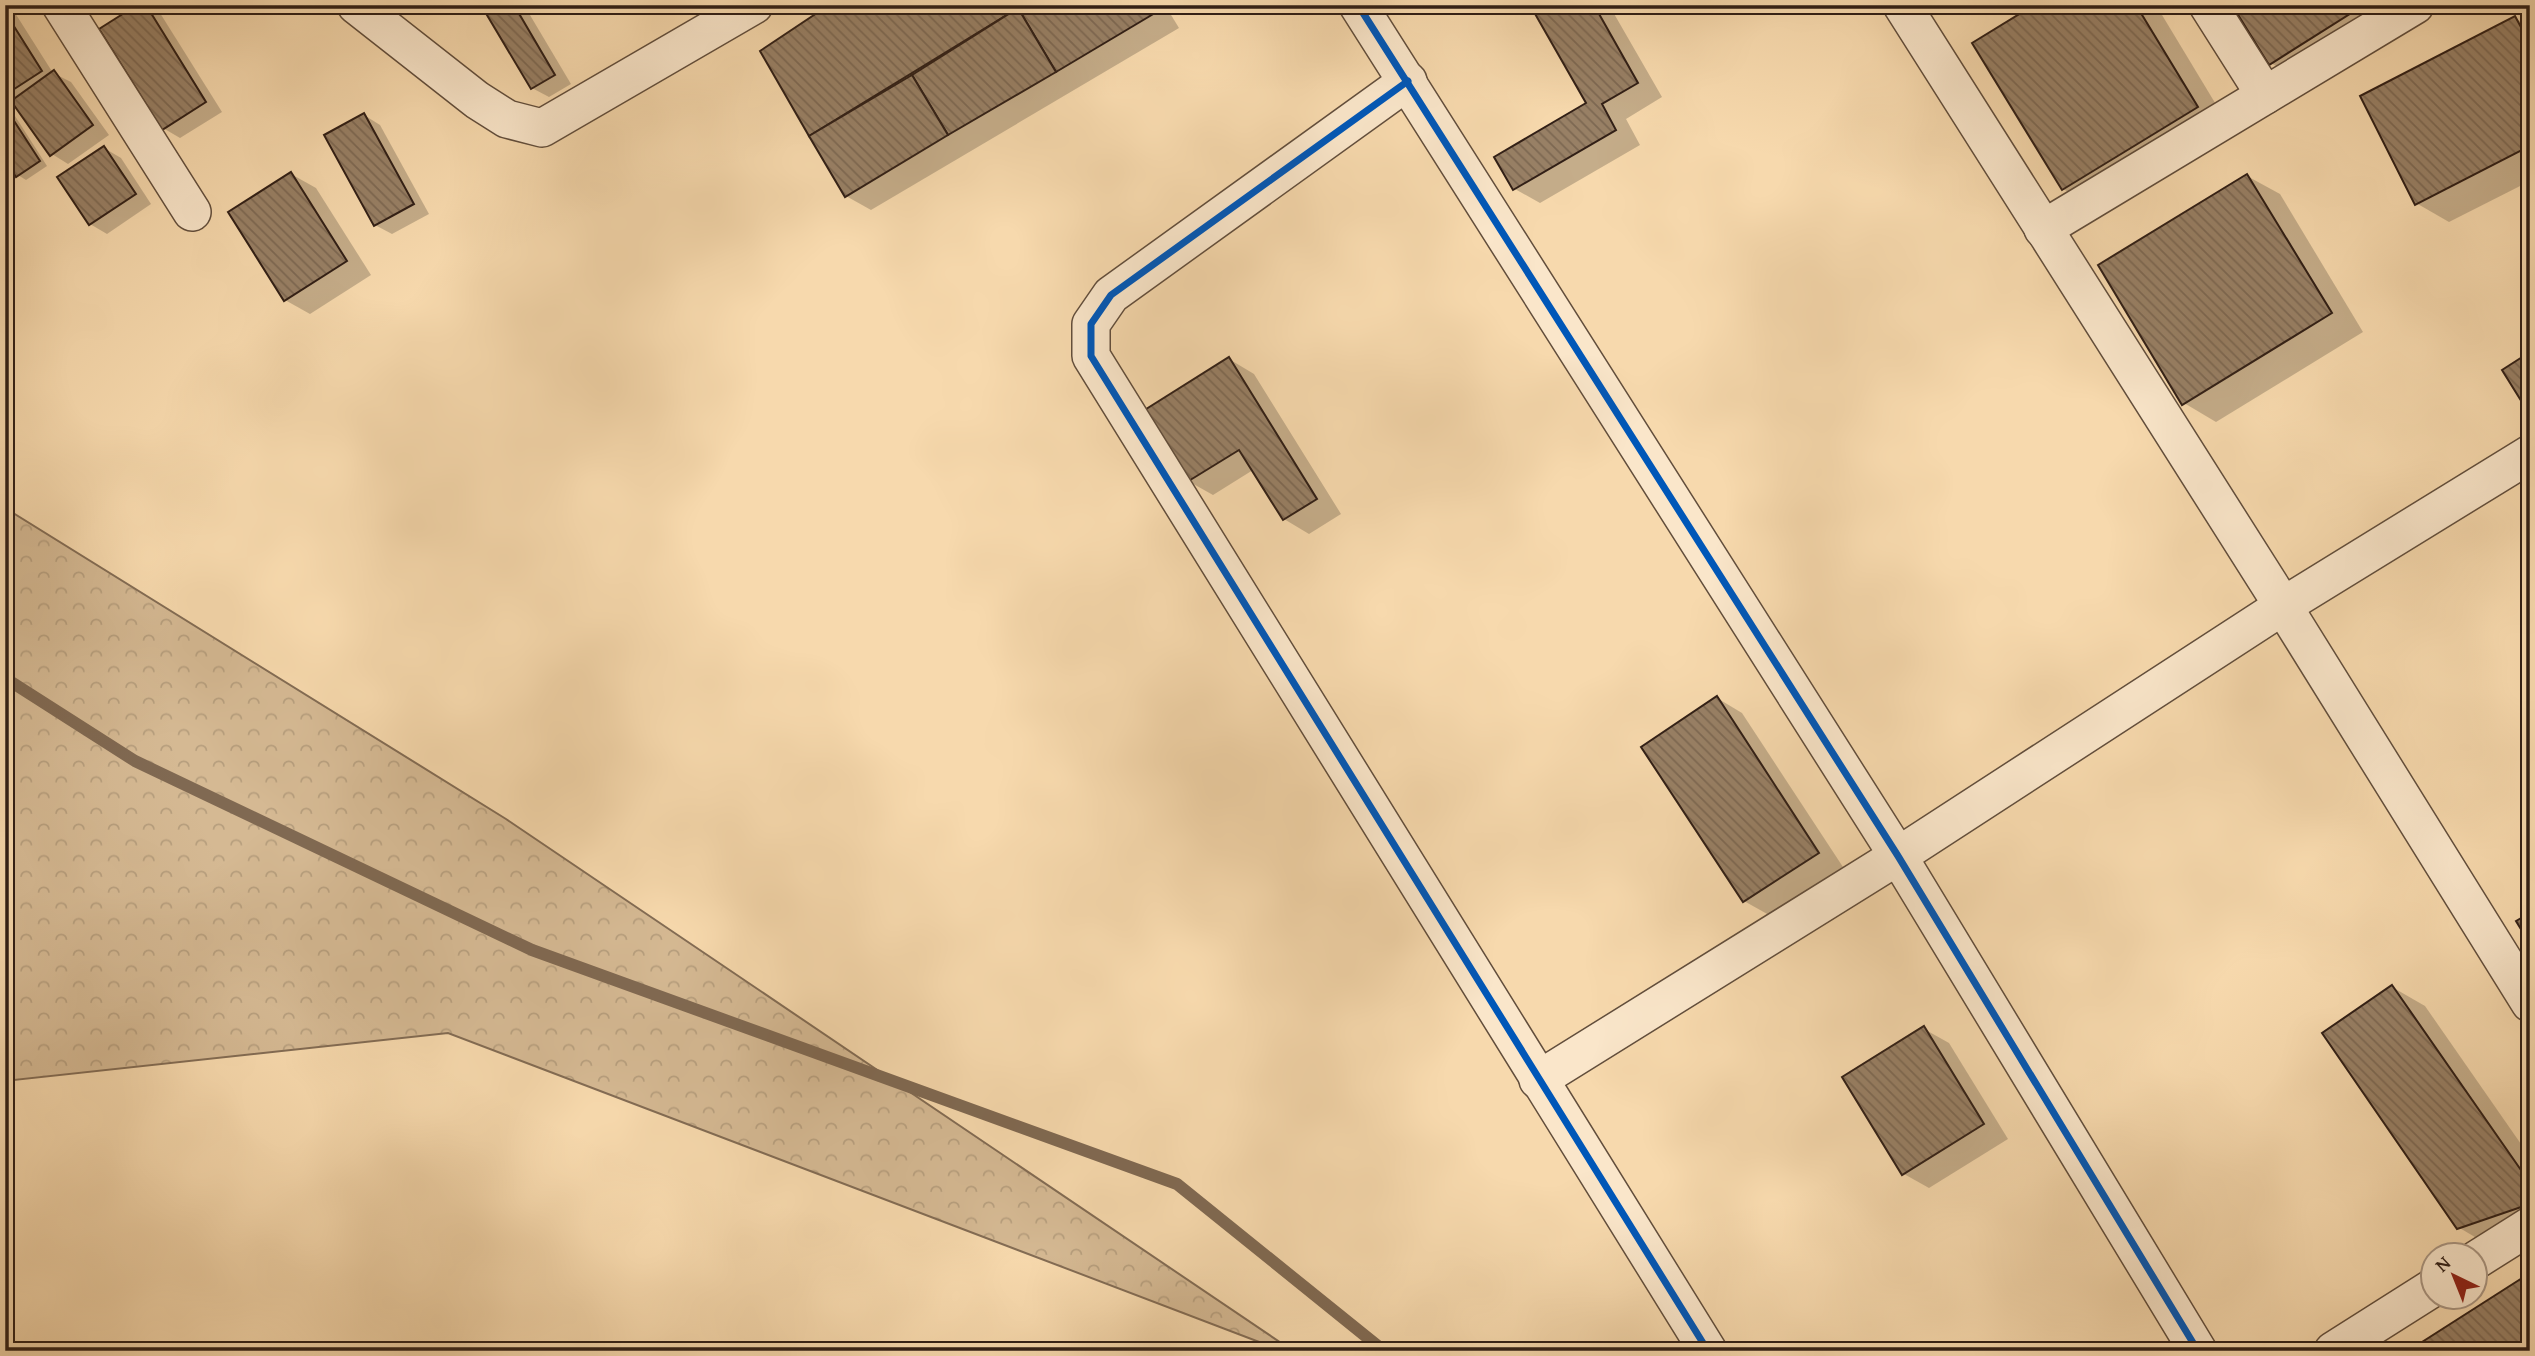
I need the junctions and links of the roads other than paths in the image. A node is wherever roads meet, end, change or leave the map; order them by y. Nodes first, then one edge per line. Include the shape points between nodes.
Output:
1 (61, 5) edge
2 (356, 5) edge
3 (754, 5) edge
4 (1358, 5) edge
5 (1902, 5) edge
6 (2207, 5) edge
7 (2415, 5) edge
8 (1408, 81) junction
9 (2265, 95) junction
10 (192, 212) dead end
11 (2043, 229) junction
12 (2530, 454) edge
13 (2283, 606) junction
14 (1898, 856) junction
15 (2530, 1003) edge
16 (1538, 1080) junction
17 (2530, 1226) edge
18 (2490, 1251) edge
19 (2420, 1296) edge
20 (1708, 1351) edge
21 (2198, 1351) edge
22 (2333, 1351) edge

1 - 10 street
2 - 3 street via 477,100 507,119 542,128
4 - 8 street
5 - 11 street
6 - 9 street
7 - 9 street
8 - 14 street
8 - 16 street via 1111,295 1091,324 1091,356
9 - 11 street
11 - 13 street
12 - 13 street
13 - 14 street
13 - 15 street
14 - 16 street
14 - 21 street
16 - 20 street
17 - 18 street
19 - 22 street

